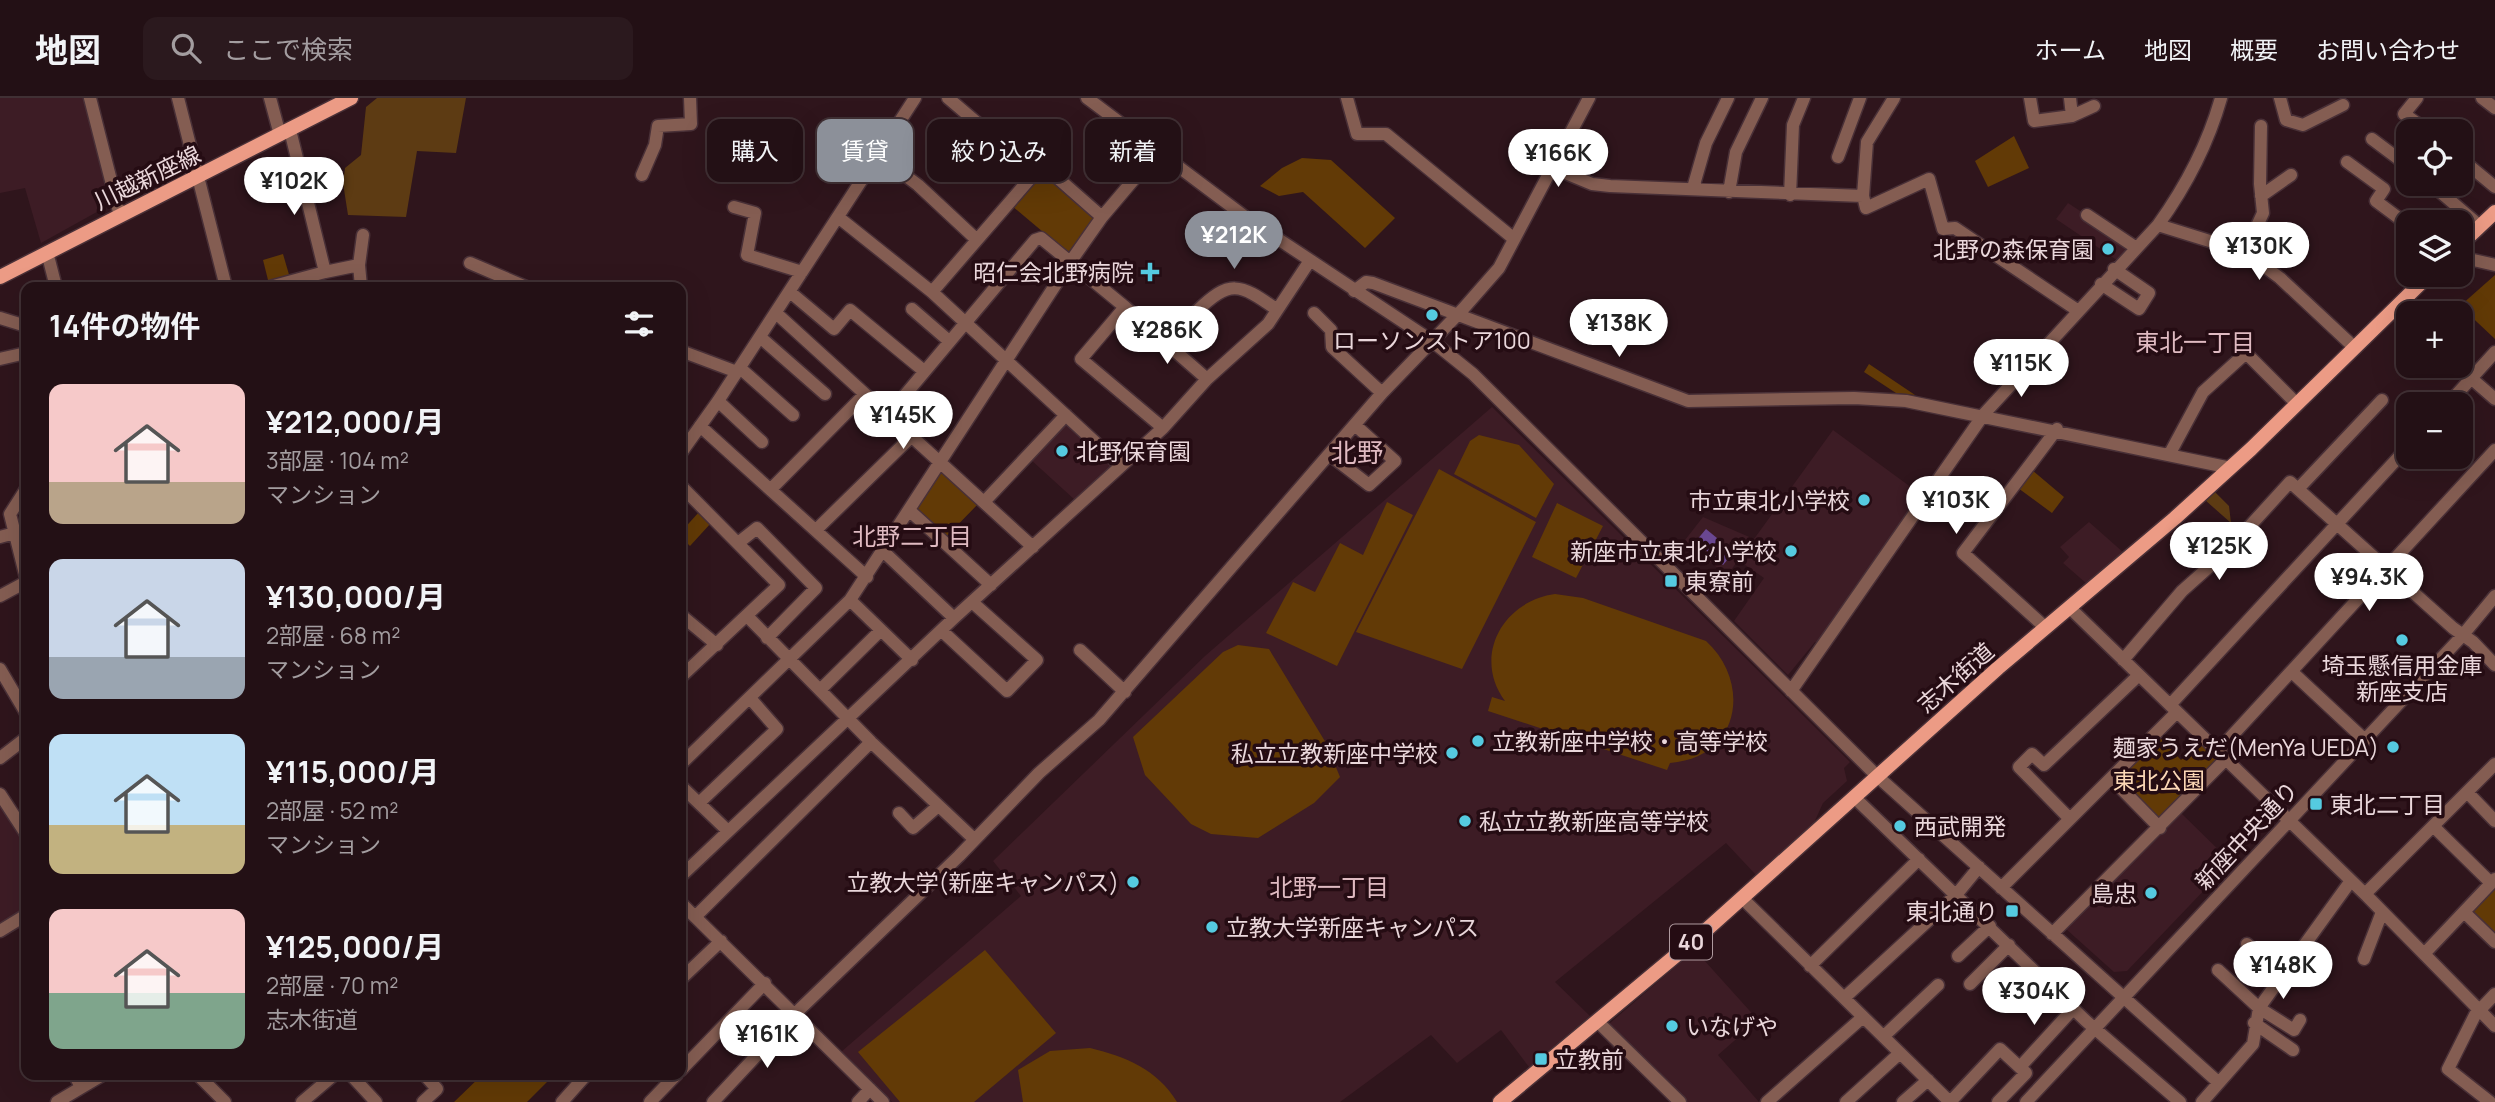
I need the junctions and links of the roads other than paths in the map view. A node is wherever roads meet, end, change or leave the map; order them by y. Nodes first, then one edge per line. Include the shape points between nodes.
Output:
1 (90, 98) edge
2 (178, 98) edge
3 (270, 98) edge
4 (351, 98) edge
5 (690, 98) edge
6 (915, 98) edge
7 (948, 98) edge
8 (1087, 98) edge
9 (1347, 98) edge
10 (1589, 98) edge
11 (1728, 98) edge
12 (1762, 98) edge
13 (1804, 98) edge
14 (1860, 98) edge
15 (1894, 98) edge
16 (2030, 98) edge
17 (2070, 98) edge
18 (2221, 98) edge
19 (2280, 98) edge
20 (2417, 98) edge
21 (2482, 98) edge
22 (2343, 105) dead end
23 (2094, 106) dead end
24 (2495, 108) edge
25 (2072, 116) junction
26 (901, 119) edge
27 (972, 119) edge
28 (1116, 119) edge
29 (2411, 119) edge
30 (2261, 126) dead end
31 (285, 133) junction
32 (2372, 139) dead end
33 (1838, 157) dead end
34 (2396, 157) edge
35 (2347, 162) dead end
36 (1551, 167) junction
37 (1181, 169) edge
38 (2473, 169) edge
39 (642, 175) dead end
40 (2291, 175) dead end
41 (199, 177) junction
42 (913, 181) edge
43 (861, 182) edge
44 (1027, 182) edge
45 (1062, 182) edge
46 (1129, 183) edge
47 (2495, 187) edge
48 (1693, 188) junction
49 (1729, 192) junction
50 (1790, 195) junction
51 (1863, 196) junction
52 (2261, 196) junction
53 (2445, 196) edge
54 (734, 207) dead end
55 (2495, 212) edge
56 (2087, 215) dead end
57 (120, 216) junction
58 (2396, 216) edge
59 (838, 217) junction
60 (1102, 217) junction
61 (2158, 225) junction
62 (2480, 226) junction
63 (2473, 233) edge
64 (363, 235) dead end
65 (1513, 238) junction
66 (977, 240) junction
67 (2135, 247) junction
68 (47, 252) junction
69 (2245, 252) junction
70 (2473, 260) edge
71 (1071, 261) junction
72 (1309, 262) junction
73 (470, 263) dead end
74 (359, 265) junction
75 (2495, 265) edge
76 (2114, 269) junction
77 (325, 272) junction
78 (802, 272) junction
79 (0, 277) edge
80 (55, 282) edge
81 (225, 282) edge
82 (312, 282) edge
83 (361, 282) edge
84 (514, 282) edge
85 (2101, 284) junction
86 (2417, 287) edge
87 (1354, 291) junction
88 (790, 292) junction
89 (932, 292) junction
90 (1125, 307) junction
91 (912, 309) dead end
92 (1276, 309) junction
93 (2077, 310) junction
94 (1196, 312) dead end
95 (776, 313) junction
96 (1314, 313) dead end
97 (1457, 315) junction
98 (0, 318) edge
99 (965, 322) junction
100 (21, 324) edge
101 (760, 337) junction
102 (949, 341) junction
103 (1432, 341) junction
104 (2355, 348) junction
105 (2495, 352) edge
106 (686, 353) edge
107 (21, 354) edge
108 (0, 359) edge
109 (1007, 360) junction
110 (739, 370) junction
111 (924, 370) junction
112 (1207, 379) junction
113 (2472, 379) junction
114 (2460, 392) edge
115 (1382, 393) junction
116 (825, 394) dead end
117 (865, 394) junction
118 (2495, 399) edge
119 (2382, 400) dead end
120 (718, 401) junction
121 (2297, 404) junction
122 (889, 414) junction
123 (1984, 414) junction
124 (793, 415) dead end
125 (1066, 415) junction
126 (1355, 425) junction
127 (700, 426) junction
128 (1163, 428) junction
129 (2057, 429) junction
130 (686, 435) edge
131 (912, 436) junction
132 (762, 442) dead end
133 (2495, 450) edge
134 (2169, 454) junction
135 (1329, 455) junction
136 (2396, 460) edge
137 (941, 463) junction
138 (1121, 466) junction
139 (2231, 468) junction
140 (771, 489) junction
141 (2298, 489) junction
142 (686, 491) edge
143 (21, 497) edge
144 (984, 502) junction
145 (910, 511) junction
146 (2339, 524) junction
147 (817, 529) junction
148 (15, 533) junction
149 (0, 537) edge
150 (738, 543) junction
151 (1033, 547) junction
152 (884, 552) junction
153 (21, 559) edge
154 (2387, 569) junction
155 (867, 577) junction
156 (21, 583) edge
157 (991, 585) junction
158 (0, 596) edge
159 (2495, 596) edge
160 (850, 600) junction
161 (972, 602) junction
162 (2070, 608) junction
163 (747, 617) junction
164 (954, 618) junction
165 (686, 620) edge
166 (2046, 628) junction
167 (881, 629) junction
168 (942, 631) junction
169 (2462, 636) junction
170 (767, 638) junction
171 (717, 645) junction
172 (1080, 650) dead end
173 (912, 660) junction
174 (2123, 660) junction
175 (791, 661) junction
176 (2495, 665) edge
177 (0, 669) edge
178 (2292, 671) junction
179 (686, 673) edge
180 (2138, 675) junction
181 (820, 690) junction
182 (1791, 691) junction
183 (1125, 692) junction
184 (750, 698) junction
185 (21, 705) edge
186 (2173, 708) junction
187 (848, 719) junction
188 (2365, 740) junction
189 (21, 742) edge
190 (871, 742) junction
191 (2221, 756) junction
192 (0, 758) edge
193 (686, 759) edge
194 (2495, 764) edge
195 (1877, 776) junction
196 (2112, 779) junction
197 (686, 791) edge
198 (2467, 792) junction
199 (0, 794) edge
200 (1854, 797) junction
201 (699, 803) junction
202 (937, 807) junction
203 (899, 813) dead end
204 (21, 815) edge
205 (2070, 819) junction
206 (2287, 821) junction
207 (2495, 821) edge
208 (2433, 826) junction
209 (2160, 828) junction
210 (728, 831) junction
211 (974, 839) junction
212 (1919, 859) junction
213 (1979, 867) junction
214 (686, 871) edge
215 (2493, 881) edge
216 (2350, 882) junction
217 (2001, 888) junction
218 (1956, 895) junction
219 (2367, 896) junction
220 (1742, 898) junction
221 (686, 909) edge
222 (2382, 912) junction
223 (2464, 912) junction
224 (695, 917) junction
225 (21, 918) edge
226 (1990, 926) junction
227 (0, 931) edge
228 (2052, 934) junction
229 (720, 941) junction
230 (2495, 942) edge
231 (2248, 944) dead end
232 (2009, 945) junction
233 (2424, 954) junction
234 (1958, 956) dead end
235 (2364, 960) dead end
236 (1810, 966) junction
237 (2218, 970) dead end
238 (686, 974) edge
239 (2282, 975) junction
240 (765, 983) junction
241 (1970, 984) dead end
242 (1938, 985) dead end
243 (2495, 994) edge
244 (2123, 997) junction
245 (1844, 998) junction
246 (2259, 1008) junction
247 (2073, 1009) junction
248 (2480, 1010) junction
249 (797, 1015) junction
250 (1863, 1017) junction
251 (2300, 1020) dead end
252 (1597, 1021) junction
253 (2254, 1023) junction
254 (2495, 1026) edge
255 (2094, 1028) junction
256 (1884, 1036) junction
257 (2292, 1050) dead end
258 (1900, 1053) junction
259 (686, 1065) edge
260 (2020, 1067) junction
261 (77, 1080) edge
262 (93, 1080) edge
263 (203, 1080) edge
264 (317, 1080) edge
265 (355, 1080) edge
266 (429, 1080) edge
267 (582, 1080) edge
268 (671, 1080) edge
269 (1928, 1080) junction
270 (2218, 1082) junction
271 (81, 1087) junction
272 (870, 1089) junction
273 (57, 1102) edge
274 (225, 1102) edge
275 (302, 1102) edge
276 (376, 1102) edge
277 (423, 1102) edge
278 (562, 1102) edge
279 (650, 1102) edge
280 (713, 1102) edge
281 (858, 1102) edge
282 (883, 1102) edge
283 (1500, 1102) edge
284 (1680, 1102) edge
285 (1768, 1102) edge
286 (1846, 1102) edge
287 (1903, 1102) edge
288 (1950, 1102) edge
289 (1997, 1102) edge
290 (2026, 1102) edge
291 (2180, 1102) edge
292 (2202, 1102) edge
293 (2490, 1102) edge

1 - 57 street
2 - 41 street
3 - 31 street
4 - 31 main road, 川越新座線
5 - 39 street via 691,124 658,126
6 - 26 street
7 - 27 street
8 - 28 street
9 - 65 street via 1357,134 1386,134
10 - 36 street
11 - 48 street via 1706,143
12 - 49 street via 1736,152
13 - 50 street via 1793,125
14 - 33 street
15 - 51 street via 1867,142
16 - 25 street via 2034,121
17 - 25 street
18 - 61 street via 2198,158
19 - 22 street via 2286,120 2303,125
20 - 29 street via 2404,114
21 - 24 street
23 - 25 street
30 - 52 street
31 - 41 main road, 川越新座線
31 - 77 street
32 - 34 street
35 - 58 street via 2384,189 2376,201
36 - 48 street via 1610,187
36 - 65 street
37 - 72 street
38 - 47 street
40 - 52 street
41 - 57 main road, 川越新座線
41 - 81 street
42 - 66 street
43 - 59 street
44 - 66 street
45 - 60 street
46 - 60 street
48 - 49 street
49 - 50 street
50 - 51 street
51 - 93 street via 1866,208 1929,179 1943,229 1955,228
52 - 69 street via 2263,213
53 - 62 street
54 - 78 street via 755,213 747,255
55 - 62 main road
56 - 67 street
57 - 68 main road, 川越新座線
59 - 78 street
59 - 89 street
60 - 71 street
61 - 67 street
61 - 69 street
62 - 63 main road
64 - 74 street
65 - 97 street via 1499,268
66 - 89 street
67 - 76 street
68 - 79 main road, 川越新座線
68 - 80 street
69 - 104 street
70 - 75 street
71 - 90 street
71 - 99 street via 1041,238 1035,240
71 - 109 street
72 - 87 street
72 - 92 street
73 - 84 street
74 - 77 street
74 - 83 street
76 - 85 street
76 - 85 street via 2149,293 2139,309
77 - 82 street
78 - 88 street
85 - 93 street
86 - 104 main road, 志木街道 / 40
87 - 97 street via 1366,282 1373,283
87 - 103 street
88 - 95 street
88 - 111 street via 834,329 850,310
89 - 99 street
90 - 112 street
90 - 128 street via 1081,359
91 - 102 street
92 - 94 street via 1248,289 1230,287
92 - 112 street via 1268,324
93 - 123 street
95 - 101 street
95 - 117 street
96 - 115 street via 1331,330 1332,347
97 - 103 street
97 - 123 street via 1688,401 1893,399
98 - 100 street
99 - 102 street
99 - 109 street
101 - 110 street
101 - 116 street
102 - 111 street
103 - 115 street
103 - 182 street via 1496,397
104 - 121 main road, 志木街道 / 40
105 - 113 street
106 - 110 street
107 - 108 street
109 - 125 street
109 - 137 street
110 - 120 street
110 - 124 street
111 - 122 street
112 - 128 street
113 - 114 street
113 - 118 street
115 - 126 street
117 - 122 street
117 - 140 street
119 - 141 street
120 - 127 street
120 - 132 street
121 - 134 street via 2246,353 2203,392
121 - 139 main road, 志木街道 / 40
122 - 131 street
123 - 129 street
123 - 182 street
125 - 138 street
125 - 144 street
126 - 135 street
126 - 135 street via 1395,461 1369,485
127 - 130 street
127 - 140 street
128 - 138 street
129 - 134 street
129 - 166 street via 1963,553
131 - 137 street
131 - 147 street
133 - 154 street
134 - 139 street
135 - 183 street
136 - 146 street
137 - 144 street
137 - 145 street
138 - 151 street
139 - 162 main road, 志木街道 / 40
140 - 147 street
141 - 146 street
141 - 174 street via 2290,482 2228,550 2182,591
142 - 150 street
143 - 148 street via 10,514
144 - 151 street
145 - 152 street
145 - 157 street
146 - 154 street
146 - 186 street
147 - 155 street
148 - 149 street
148 - 153 street
150 - 163 street via 779,585
150 - 170 street via 757,528 816,588
151 - 157 street
152 - 155 street
152 - 164 street
154 - 169 street
154 - 178 street
155 - 160 street
156 - 158 street
157 - 161 street
159 - 169 street, 新座中央通り
160 - 167 street
160 - 175 street
161 - 164 street
161 - 168 street via 1037,660 1007,691
162 - 166 main road, 志木街道 / 40
162 - 174 street
163 - 170 street
163 - 171 street
164 - 168 street
165 - 171 street
166 - 195 main road, 志木街道 / 40
167 - 173 street
167 - 181 street
168 - 173 street
169 - 176 street
169 - 188 street, 新座中央通り
170 - 175 street
171 - 179 street
172 - 183 street
173 - 187 street
174 - 180 street
175 - 181 street
175 - 184 street
177 - 185 street
178 - 188 street
178 - 191 street
180 - 186 street
180 - 205 street via 2044,765 2032,754 2019,767
181 - 187 street
182 - 195 street
183 - 211 street
184 - 193 street
184 - 201 street via 777,729
186 - 191 street
186 - 196 street
187 - 190 street
187 - 210 street
188 - 206 street, 新座中央通り
189 - 192 street
190 - 202 street
190 - 224 street
191 - 206 street
191 - 209 street
194 - 198 street
195 - 200 main road, 志木街道 / 40
195 - 213 street
196 - 205 street
196 - 209 street
197 - 201 street
198 - 207 street
198 - 208 street
199 - 204 street
200 - 212 street
200 - 220 main road, 志木街道 / 40
201 - 210 street
202 - 203 street via 913,828
202 - 211 street
205 - 217 street
206 - 216 street
206 - 244 street, 新座中央通り
208 - 215 street
208 - 219 street
209 - 228 street
210 - 214 street
211 - 249 street
212 - 218 street
212 - 236 street
213 - 217 street
213 - 218 street
215 - 223 street
216 - 219 street
216 - 239 street
217 - 228 street
218 - 226 street
218 - 245 street
219 - 222 street
220 - 236 street
220 - 252 main road, 志木街道 / 40
221 - 224 street
222 - 233 street
222 - 235 street
223 - 230 street
223 - 233 street
224 - 229 street
225 - 227 street
226 - 232 street
226 - 234 street
228 - 244 street
229 - 238 street
229 - 240 street
231 - 239 street
232 - 241 street
232 - 247 street
233 - 248 street
236 - 245 street
237 - 246 street
239 - 246 street
240 - 249 street
240 - 259 street
242 - 256 street
243 - 248 street
244 - 255 street, 新座中央通り
244 - 270 street
245 - 250 street
246 - 251 street via 2294,1030
246 - 253 street
247 - 255 street
247 - 260 street
248 - 254 street
248 - 293 street via 2448,1069
249 - 272 street
249 - 280 street
250 - 256 street
250 - 285 street
252 - 283 main road, 志木街道 / 40
252 - 284 street
253 - 257 street
253 - 270 street via 2253,1044
255 - 290 street, 新座中央通り
255 - 291 street
256 - 258 street
258 - 269 street
258 - 286 street
260 - 288 street via 2000,1049
260 - 289 street via 2026,1073
261 - 271 street
262 - 271 street
263 - 274 street
264 - 275 street
265 - 276 street
266 - 277 street via 437,1089
267 - 278 street
268 - 279 street
269 - 287 street
269 - 288 street
270 - 292 street
271 - 273 street
272 - 281 street
272 - 282 street

